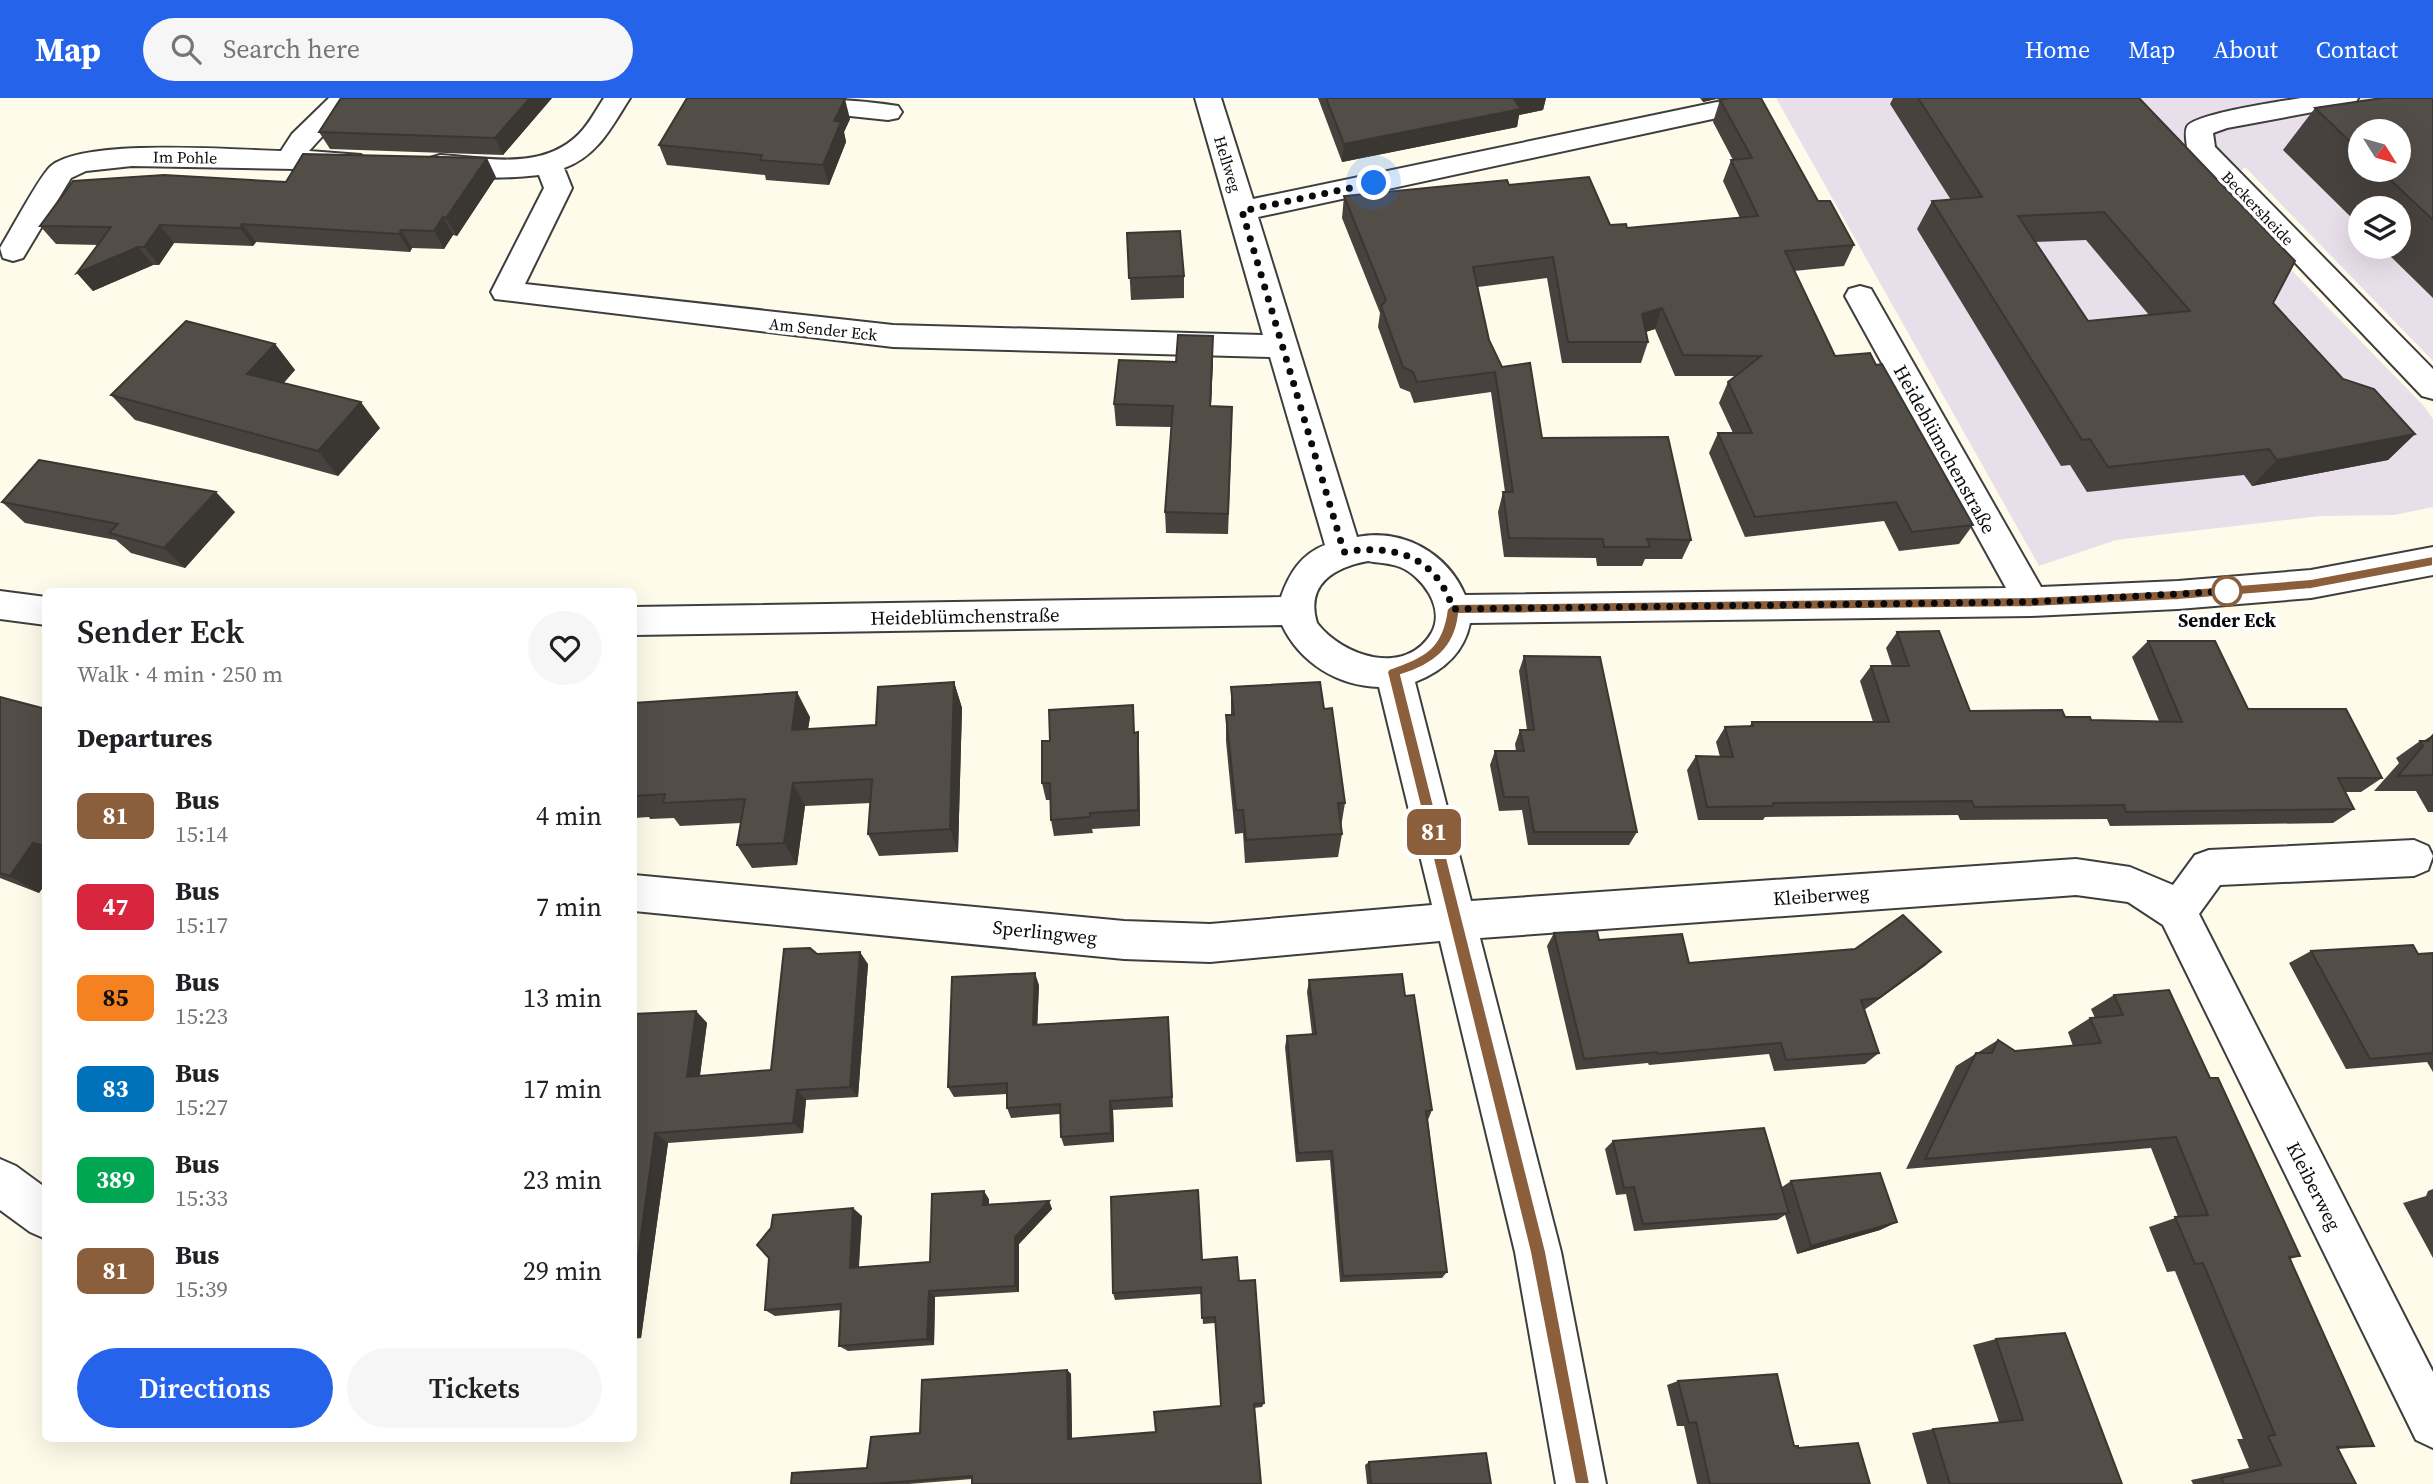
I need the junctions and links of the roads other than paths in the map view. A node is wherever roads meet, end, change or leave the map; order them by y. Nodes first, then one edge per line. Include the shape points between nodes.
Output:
1 (344, 98) edge
2 (617, 98) edge
3 (756, 98) edge
4 (1208, 98) edge
5 (2345, 98) edge
6 (1717, 110) edge
7 (888, 112) dead end
8 (290, 159) junction
9 (371, 162) edge
10 (412, 163) edge
11 (549, 165) junction
12 (1242, 211) junction
13 (13, 251) dead end
14 (1860, 296) dead end
15 (1282, 346) junction
16 (2433, 388) edge
17 (1344, 552) junction
18 (2433, 561) edge
19 (2031, 602) junction
20 (0, 605) edge
21 (1453, 609) junction
22 (42, 610) edge
23 (1296, 611) junction
24 (637, 621) edge
25 (1394, 672) junction
26 (2414, 858) dead end
27 (637, 893) edge
28 (2177, 912) junction
29 (1456, 921) junction
30 (0, 1182) edge
31 (42, 1213) edge
32 (2433, 1423) edge
33 (1581, 1484) edge

1 - 8 street via 302,140
2 - 11 street via 589,140
3 - 7 street
4 - 12 street, Hellweg
5 - 16 street, Beckersheide via 2221,121 2199,129 2201,149
6 - 12 street
8 - 9 street, Im Pohle
8 - 13 street, Im Pohle via 132,157 80,163 61,172
10 - 11 street
11 - 15 street, Am Sender Eck via 558,188 506,292 893,336
12 - 15 street, Hellweg
14 - 19 street, Heideblümchenstraße
15 - 17 street, Hellweg
17 - 21 street via 1368,548 1415,558 1447,589
17 - 23 street via 1323,561 1308,575
18 - 19 street via 2311,584
19 - 21 street
20 - 22 street
21 - 25 street via 1451,630 1439,650 1419,664
23 - 24 street, Heideblümchenstraße
23 - 25 street via 1303,632 1318,651 1340,665 1366,672
25 - 29 street
26 - 28 street via 2209,868
27 - 29 street, Sperlingweg via 1124,940 1210,943
28 - 29 street, Kleiberweg via 2154,893 2116,880 2076,877
28 - 32 street, Kleiberweg
29 - 33 street via 1538,1252
30 - 31 street

